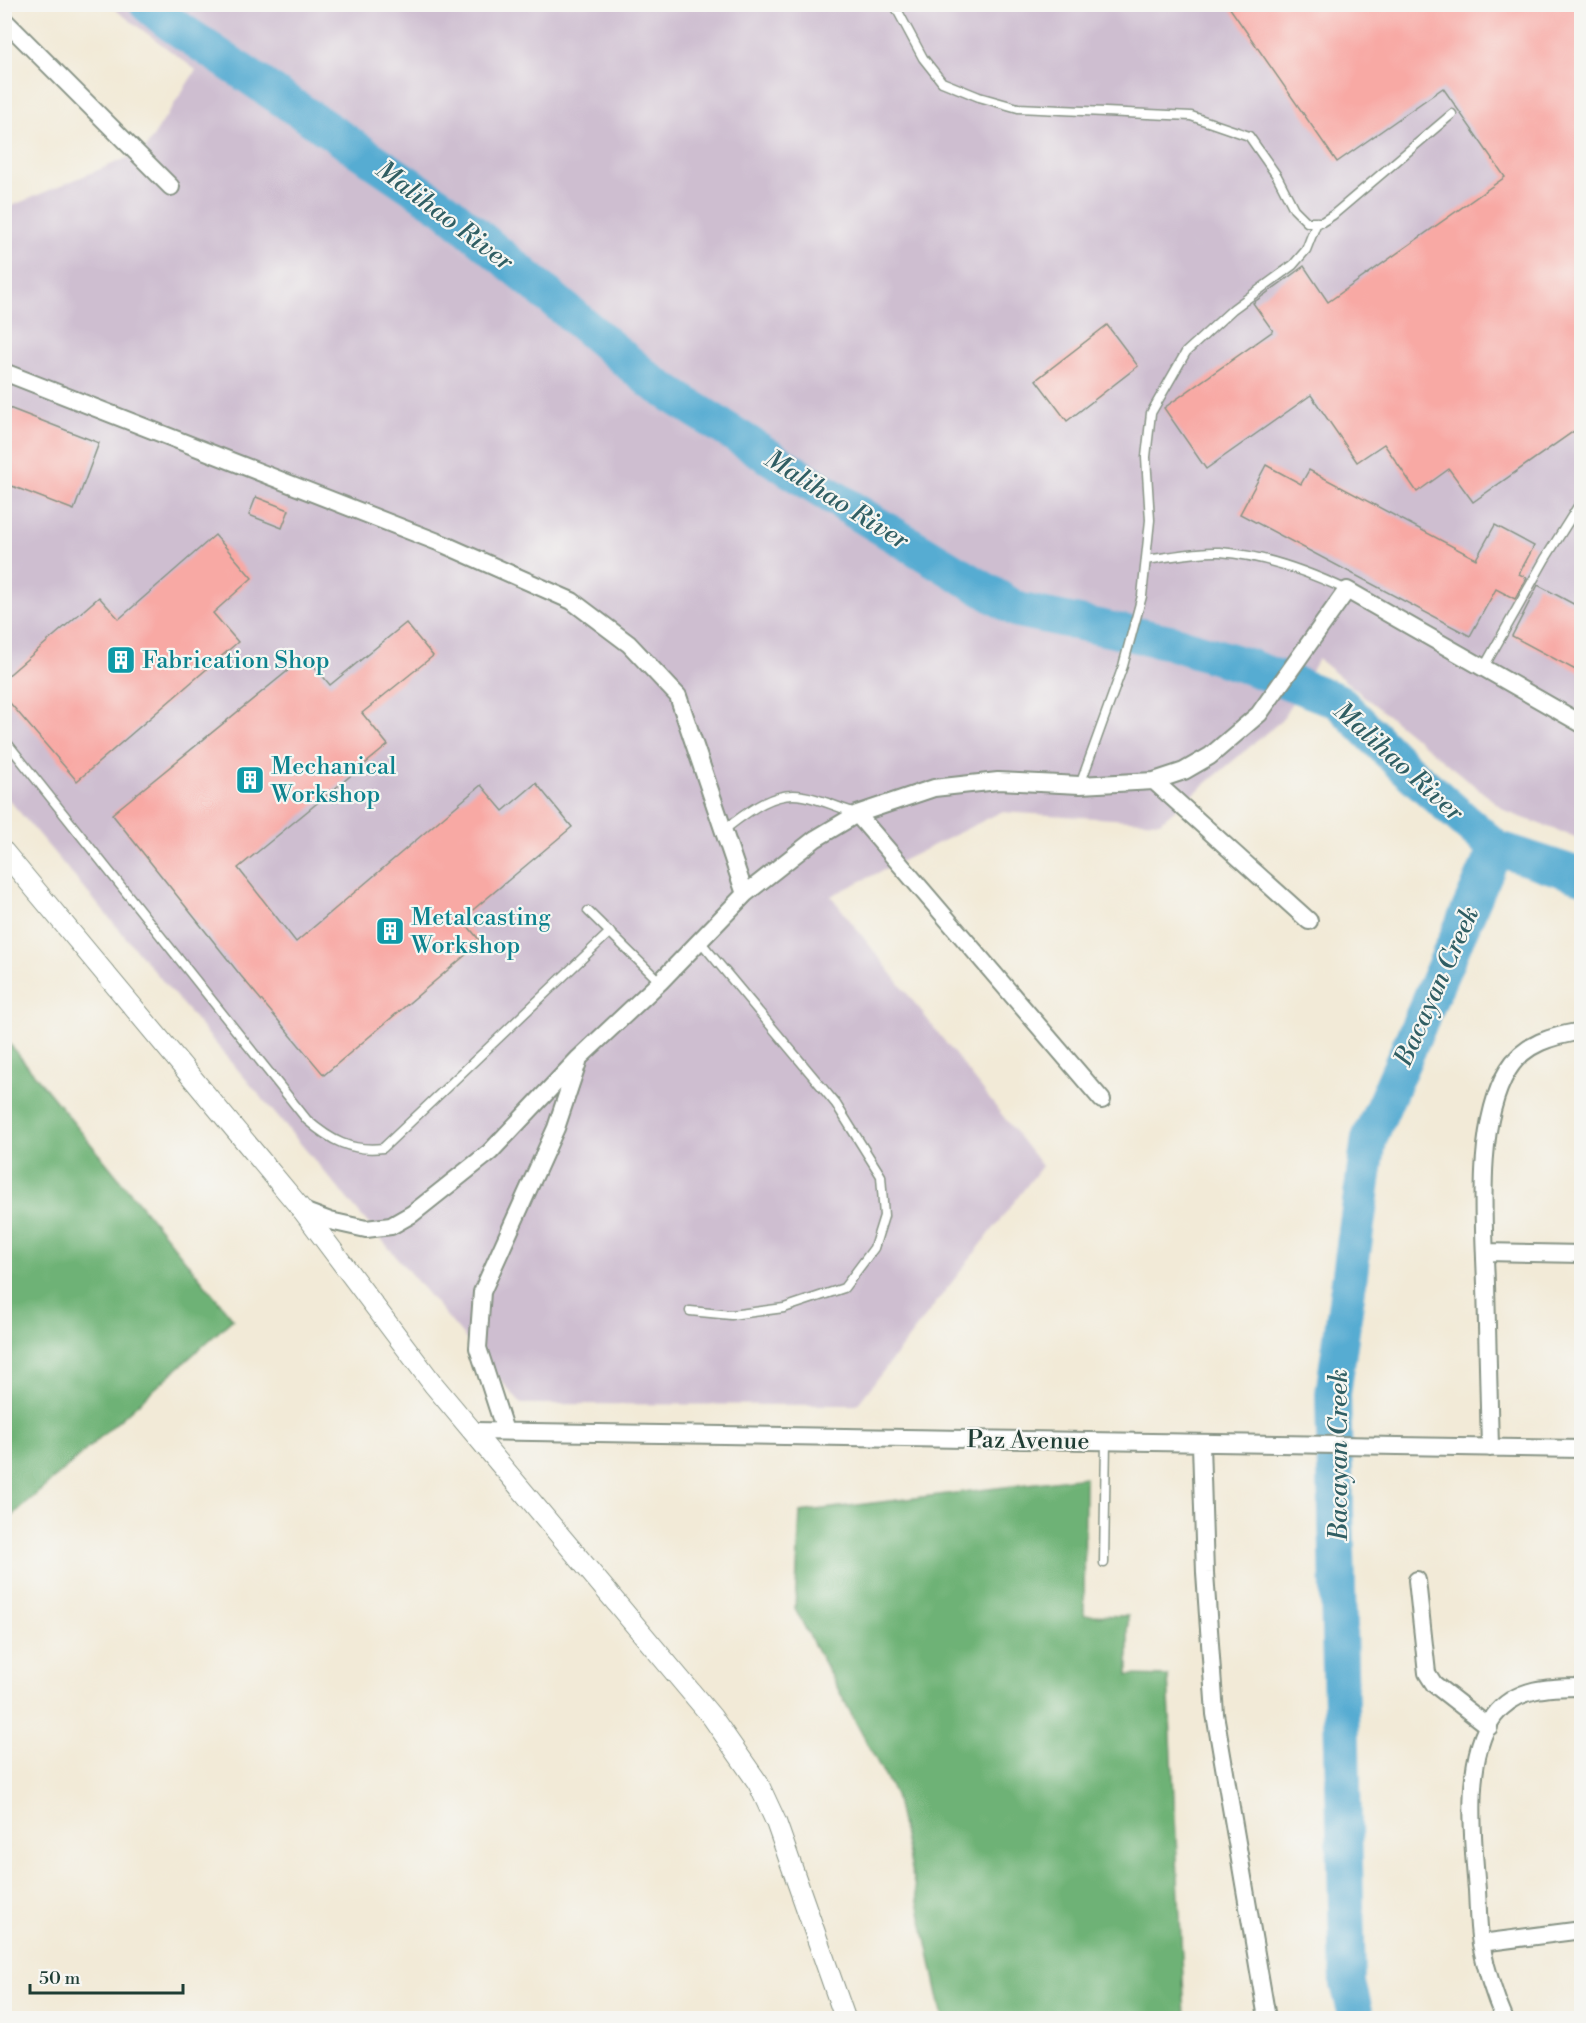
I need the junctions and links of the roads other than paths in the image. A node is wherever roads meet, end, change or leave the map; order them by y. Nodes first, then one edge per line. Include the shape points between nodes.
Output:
1 (894, 4) edge
2 (4, 20) edge
3 (1452, 114) dead end
4 (171, 187) dead end
5 (1317, 222) junction
6 (4, 372) edge
7 (1581, 500) edge
8 (1146, 560) junction
9 (1347, 590) junction
10 (1484, 668) junction
11 (1581, 724) edge
12 (4, 739) edge
13 (1154, 781) junction
14 (1080, 785) junction
15 (857, 814) junction
16 (723, 830) junction
17 (4, 852) edge
18 (745, 894) junction
19 (588, 911) dead end
20 (1309, 921) dead end
21 (610, 932) junction
22 (699, 940) junction
23 (660, 982) junction
24 (1581, 1031) edge
25 (579, 1058) junction
26 (1102, 1100) dead end
27 (303, 1211) junction
28 (1485, 1252) junction
29 (1581, 1254) edge
30 (690, 1311) dead end
31 (475, 1431) junction
32 (505, 1431) junction
33 (1106, 1441) junction
34 (1201, 1444) junction
35 (1490, 1448) junction
36 (1581, 1449) edge
37 (1104, 1563) dead end
38 (1417, 1580) dead end
39 (1581, 1687) edge
40 (1489, 1727) junction
41 (1581, 1930) edge
42 (1481, 1943) junction
43 (845, 2019) edge
44 (1267, 2019) edge
45 (1504, 2019) edge

1 - 5 lane via 923,58 942,82 979,98 1018,108 1191,116 1249,136 1294,209 1307,222
2 - 4 street
3 - 5 lane via 1333,214
5 - 8 lane via 1306,250 1293,266 1233,309 1186,352 1161,393 1148,424 1150,520
6 - 16 street via 443,544 572,601 629,644 678,696
7 - 10 lane
8 - 9 lane via 1219,552 1262,560
8 - 14 lane via 1142,596 1123,666
9 - 10 street
9 - 13 street via 1258,714 1210,756 1184,771
10 - 11 street
12 - 21 lane via 307,1120 322,1133 352,1148 382,1148
13 - 14 street
13 - 20 street
14 - 15 street via 998,781 934,788
15 - 16 lane via 801,795 754,807
15 - 18 street via 815,838
15 - 26 street
16 - 18 street
17 - 27 street
18 - 22 street
19 - 21 lane
21 - 23 lane
22 - 23 street
22 - 30 lane via 837,1104 880,1176 884,1216 874,1248 844,1288 784,1308 730,1314
23 - 25 street
24 - 28 street via 1538,1042 1521,1053 1508,1069 1494,1100 1485,1160
25 - 27 street via 490,1152 391,1226 366,1229
25 - 32 street via 556,1128 482,1292 478,1348
27 - 31 street via 434,1384
28 - 29 street
28 - 35 street
31 - 32 street, Paz Avenue
31 - 43 street via 740,1755 776,1822
32 - 33 street, Paz Avenue
33 - 34 street, Paz Avenue
33 - 37 lane
34 - 35 street, Paz Avenue
34 - 44 street via 1215,1714
35 - 36 street, Paz Avenue
38 - 40 street via 1427,1673 1434,1684
39 - 40 street via 1530,1690 1509,1702
40 - 42 street via 1475,1774 1471,1814
41 - 42 street
42 - 45 street

